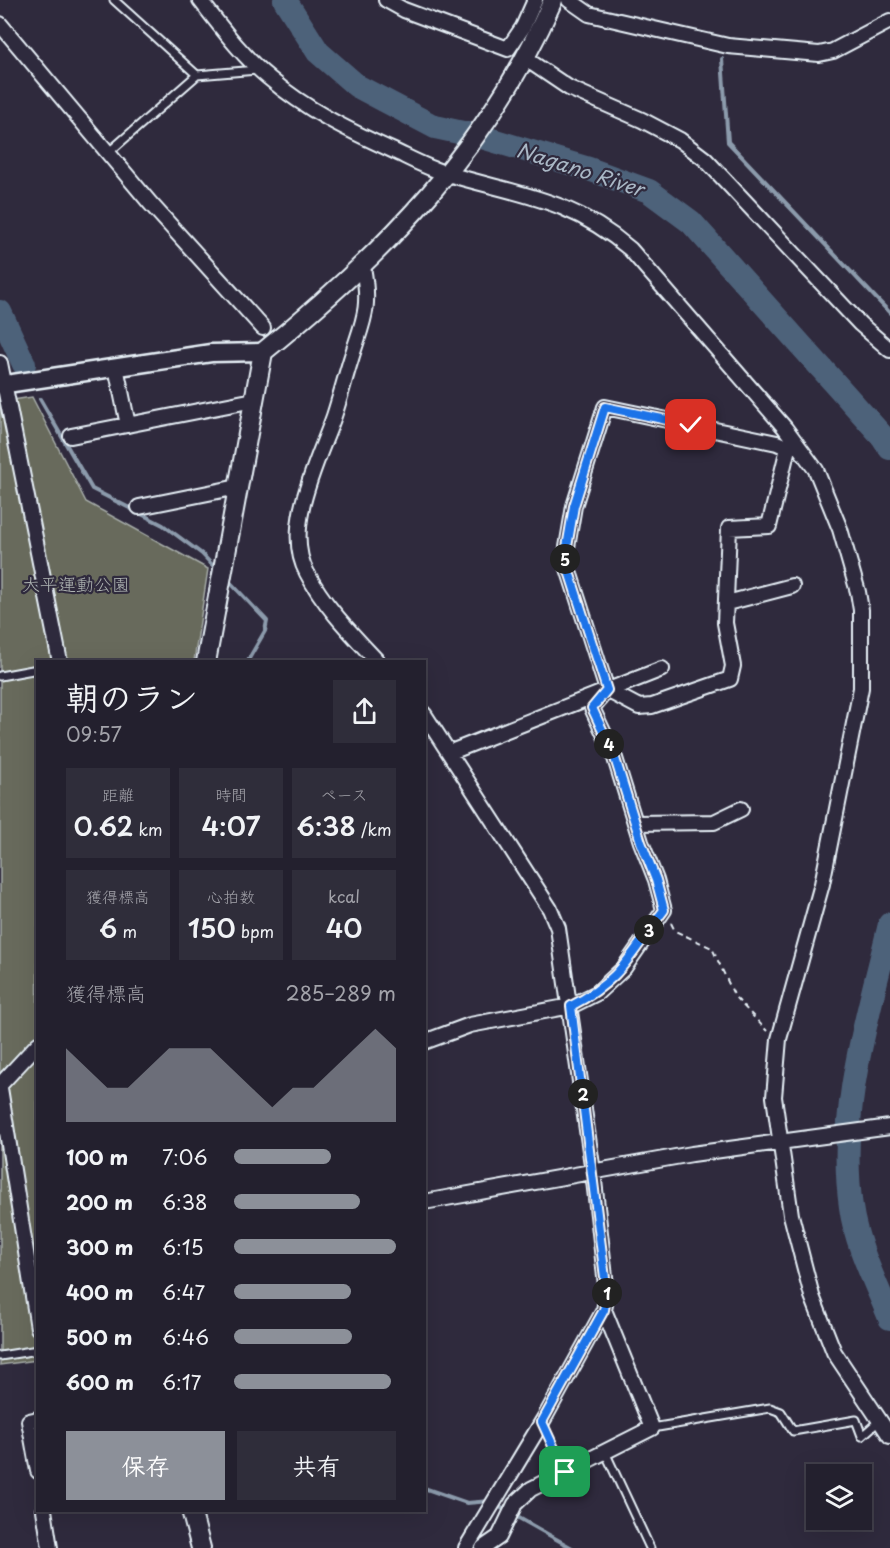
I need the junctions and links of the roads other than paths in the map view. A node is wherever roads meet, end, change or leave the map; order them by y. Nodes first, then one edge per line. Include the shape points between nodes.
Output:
1 (114, 0) edge
2 (200, 0) edge
3 (386, 0) edge
4 (535, 0) edge
5 (553, 0) edge
6 (570, 0) edge
7 (402, 5) edge
8 (890, 21) edge
9 (0, 24) edge
10 (523, 64) junction
11 (260, 70) junction
12 (196, 75) junction
13 (108, 153) junction
14 (448, 170) junction
15 (363, 267) junction
16 (263, 328) dead end
17 (890, 350) edge
18 (263, 352) junction
19 (0, 363) edge
20 (116, 368) junction
21 (3, 385) edge
22 (254, 399) junction
23 (128, 424) junction
24 (71, 436) dead end
25 (238, 487) junction
26 (139, 507) dead end
27 (792, 586) dead end
28 (727, 603) junction
29 (60, 660) edge
30 (206, 660) edge
31 (376, 660) edge
32 (36, 669) edge
33 (662, 669) dead end
34 (0, 676) edge
35 (607, 690) junction
36 (426, 717) edge
37 (451, 752) junction
38 (741, 809) dead end
39 (635, 823) junction
40 (571, 1006) junction
41 (426, 1041) edge
42 (36, 1046) edge
43 (0, 1086) edge
44 (890, 1127) edge
45 (779, 1140) junction
46 (593, 1172) junction
47 (426, 1202) edge
48 (604, 1310) junction
49 (36, 1315) edge
50 (36, 1350) edge
51 (0, 1356) edge
52 (36, 1419) edge
53 (879, 1420) junction
54 (652, 1428) junction
55 (890, 1436) edge
56 (604, 1452) junction
57 (36, 1460) edge
58 (44, 1512) edge
59 (192, 1512) edge
60 (50, 1548) edge
61 (201, 1548) edge
62 (466, 1548) edge
63 (483, 1548) edge
64 (650, 1548) edge

1 - 12 lane
2 - 11 street
3 - 7 street
4 - 7 street via 508,49
5 - 10 main road
6 - 8 street via 590,14 728,46 819,54 833,51
9 - 13 street
10 - 14 main road via 479,132
10 - 17 street via 642,120 705,159 860,324
11 - 12 lane
11 - 14 street via 343,129
12 - 13 lane
13 - 16 street
14 - 15 main road via 412,216
14 - 45 street via 586,216 630,249 785,428 816,470 831,503 861,610 861,688 822,884 778,1044 774,1097
15 - 18 main road
15 - 31 street via 368,295 365,316 334,417 304,493 301,558 306,573 327,602
18 - 20 street via 211,353
18 - 22 main road
19 - 21 street
20 - 21 street
20 - 23 street
21 - 29 street
22 - 23 street
22 - 25 main road
23 - 24 street
25 - 26 street
25 - 30 main road
27 - 28 street
28 - 35 street via 725,623 733,666 730,679 652,706 639,707
28 - 35 street via 729,528 769,526 788,448 605,407 574,506 565,559
32 - 34 lane
33 - 35 street
35 - 37 street
35 - 39 street via 592,708 614,755
36 - 37 street
37 - 40 street via 550,909 558,928
38 - 39 street via 714,822
39 - 40 street via 664,910 624,968 597,993
40 - 41 street via 481,1023
40 - 46 street
42 - 43 street
43 - 49 street
44 - 45 street
45 - 46 street
45 - 53 street via 791,1215 812,1296 834,1352
46 - 47 street
46 - 48 street via 607,1294
48 - 54 street
48 - 62 street
50 - 51 lane
52 - 57 street via 29,1421
53 - 54 lane via 862,1436 856,1420 793,1431 781,1412 770,1408
53 - 55 street
54 - 56 street
56 - 63 street via 531,1489 515,1504 499,1537
56 - 64 lane
58 - 60 street
59 - 61 main road

